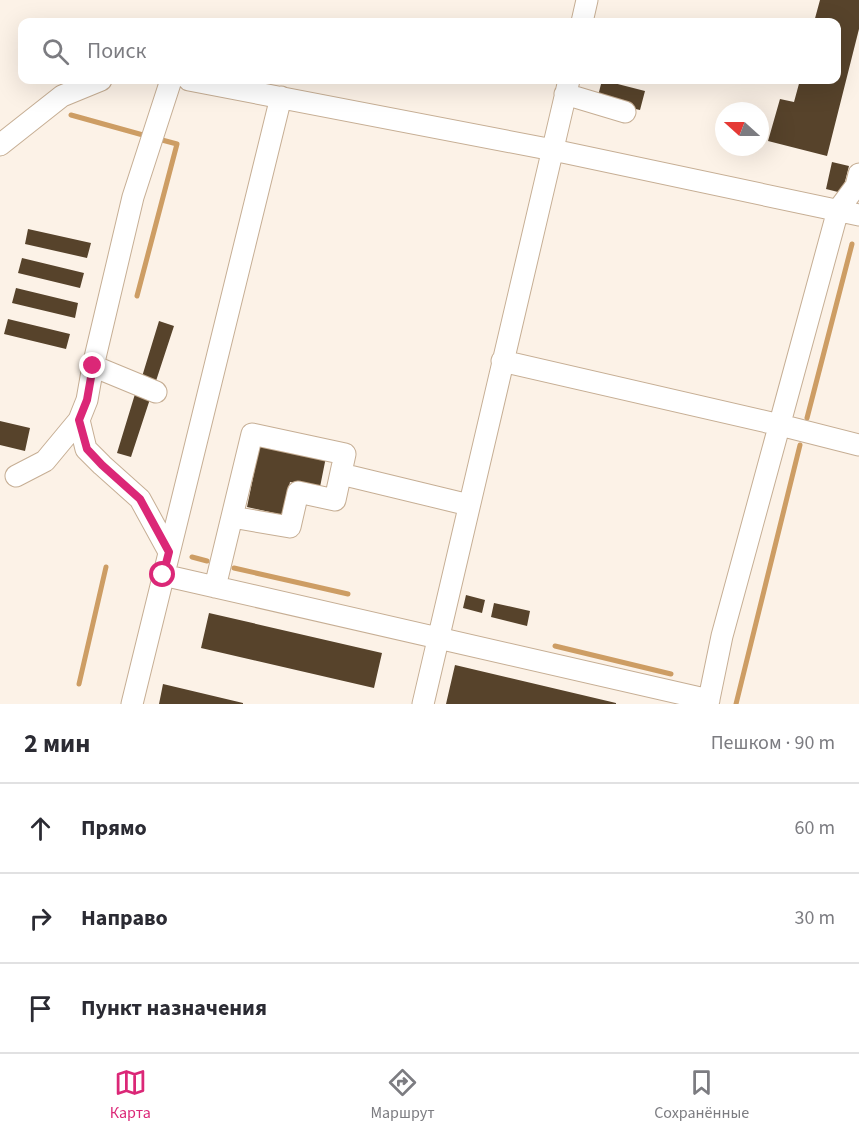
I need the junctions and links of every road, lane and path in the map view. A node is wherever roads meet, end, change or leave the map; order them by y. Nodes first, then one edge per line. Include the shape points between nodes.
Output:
1 (91, 84) edge
2 (170, 84) edge
3 (211, 84) edge
4 (567, 87) edge
5 (281, 97) junction
6 (625, 112) dead end
7 (0, 145) edge
8 (552, 150) junction
9 (859, 174) edge
10 (838, 210) junction
11 (859, 215) edge
12 (502, 361) junction
13 (93, 366) junction
14 (156, 392) dead end
15 (79, 420) junction
16 (780, 425) junction
17 (859, 445) edge
18 (341, 474) junction
19 (15, 476) dead end
20 (469, 505) junction
21 (232, 516) junction
22 (169, 552) junction
23 (163, 575) junction
24 (215, 586) junction
25 (438, 637) junction
26 (708, 702) edge
27 (132, 704) edge
28 (423, 704) edge

1 - 7 lane via 62,96
2 - 13 lane via 134,197
3 - 5 lane
4 - 6 lane
4 - 8 lane
5 - 8 lane
5 - 22 lane
8 - 10 lane
8 - 12 lane
9 - 10 lane via 856,186
10 - 11 lane
10 - 16 lane
12 - 16 lane
12 - 20 lane
13 - 14 lane
13 - 15 lane
15 - 19 lane via 45,461
15 - 22 lane via 87,449 140,499
16 - 17 lane
16 - 26 lane via 722,636
18 - 20 lane
18 - 21 lane via 335,500 298,492 290,527
18 - 21 lane via 345,454 252,434
20 - 25 lane
21 - 24 lane
22 - 23 lane
23 - 24 lane
23 - 27 lane
24 - 25 lane
25 - 26 lane
25 - 28 lane

